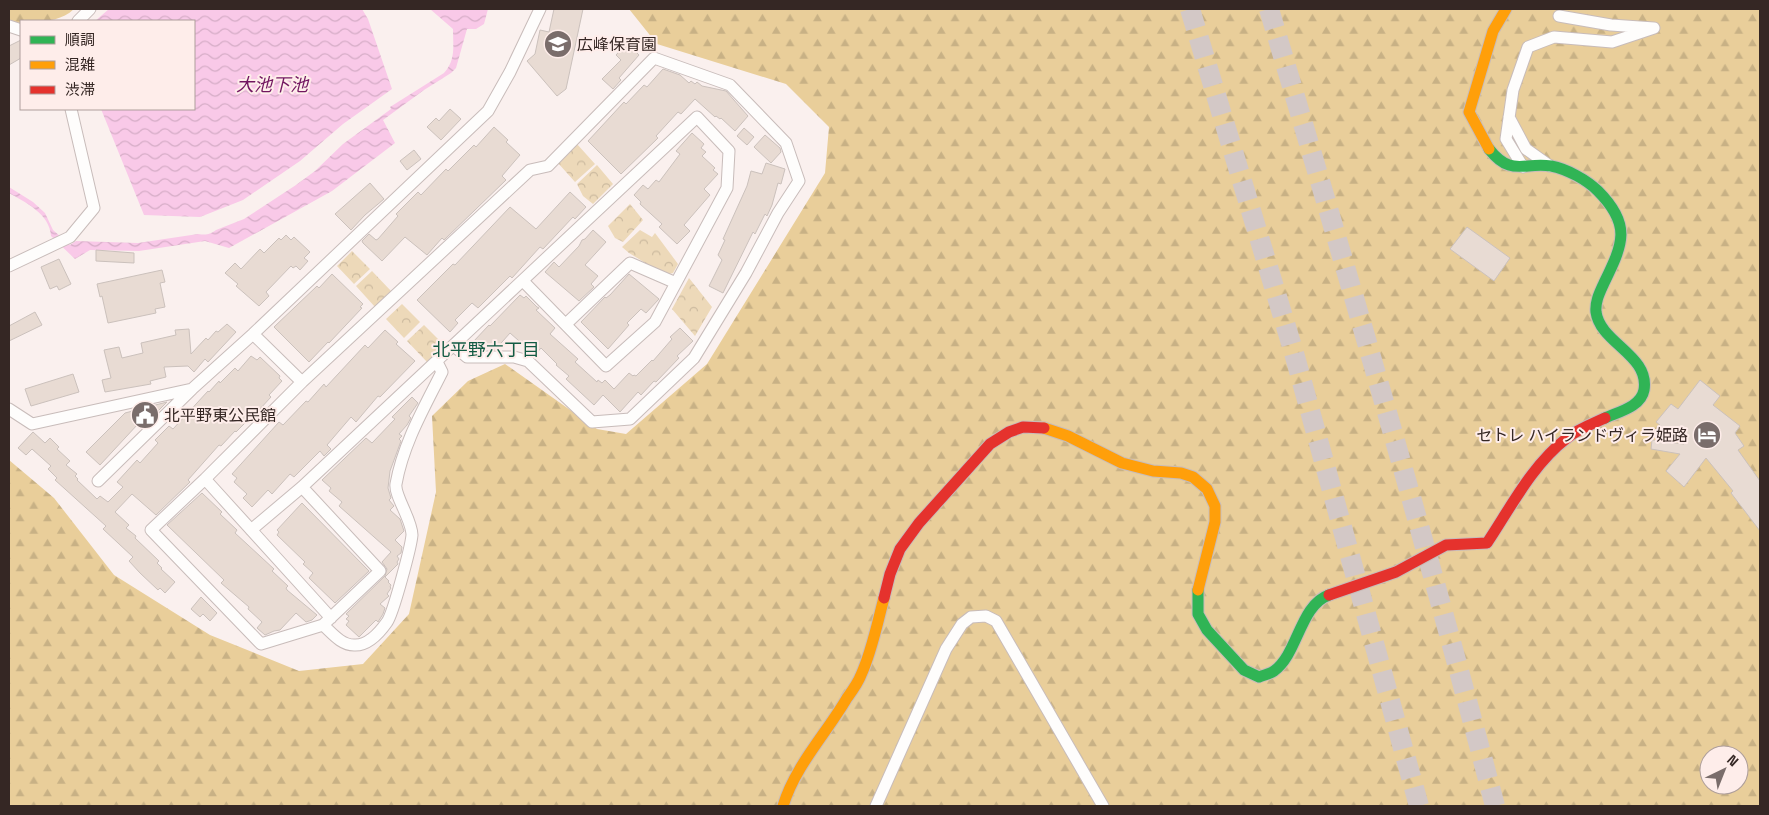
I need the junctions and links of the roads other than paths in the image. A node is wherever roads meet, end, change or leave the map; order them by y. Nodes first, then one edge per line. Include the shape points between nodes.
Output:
1 (90, 9) edge
2 (540, 9) edge
3 (1506, 9) edge
4 (1559, 16) dead end
5 (79, 20) edge
6 (71, 110) edge
7 (1508, 116) junction
8 (1550, 166) junction
9 (1523, 167) junction
10 (9, 266) edge
11 (523, 281) junction
12 (676, 283) junction
13 (566, 324) junction
14 (254, 334) junction
15 (454, 346) junction
16 (437, 362) junction
17 (302, 382) junction
18 (192, 389) junction
19 (10, 413) edge
20 (205, 479) junction
21 (98, 481) dead end
22 (302, 487) junction
23 (251, 530) junction
24 (327, 621) junction
25 (783, 806) edge
26 (876, 806) edge
27 (1103, 806) edge

1 - 5 street
2 - 14 street via 488,111
3 - 9 street via 1494,31 1469,112 1497,158 1506,165
4 - 7 street via 1654,28 1612,42 1554,36 1528,47
6 - 10 street via 94,208 70,237
7 - 8 street via 1526,149
7 - 9 street via 1506,139
8 - 9 street
8 - 25 street via 1560,168 1596,189 1619,217 1622,240 1597,300 1597,314 1604,329 1632,358 1643,375 1644,390 1635,404 1568,437 1546,456 1487,544 1446,545 1396,572 1323,597 1310,608 1288,654 1274,671 1259,677 1244,670 1206,630 1198,614 1197,593 1215,522 1215,506 1207,490 1193,477 1122,463 1068,436 1044,428 1023,427 1009,432 990,444 900,549 861,676 805,760
11 - 12 street via 697,117 728,151 727,188
11 - 13 street
11 - 15 street
12 - 13 street via 630,263
12 - 13 street via 655,322 606,366
14 - 17 street
14 - 18 street
15 - 16 street
15 - 17 street via 467,357 514,357 528,361 592,422 630,419 694,358 799,181 786,143 730,85 654,58 548,166 530,170
16 - 22 street
16 - 24 street via 442,372 408,440 396,487 412,533 388,621 369,642 355,646 340,640
17 - 20 street
18 - 19 street via 32,424
18 - 21 street
20 - 23 street
20 - 24 street via 151,530 261,644
22 - 23 street
22 - 24 street via 380,572
23 - 24 street
26 - 27 street via 946,649 962,624 971,617 986,616 996,621

